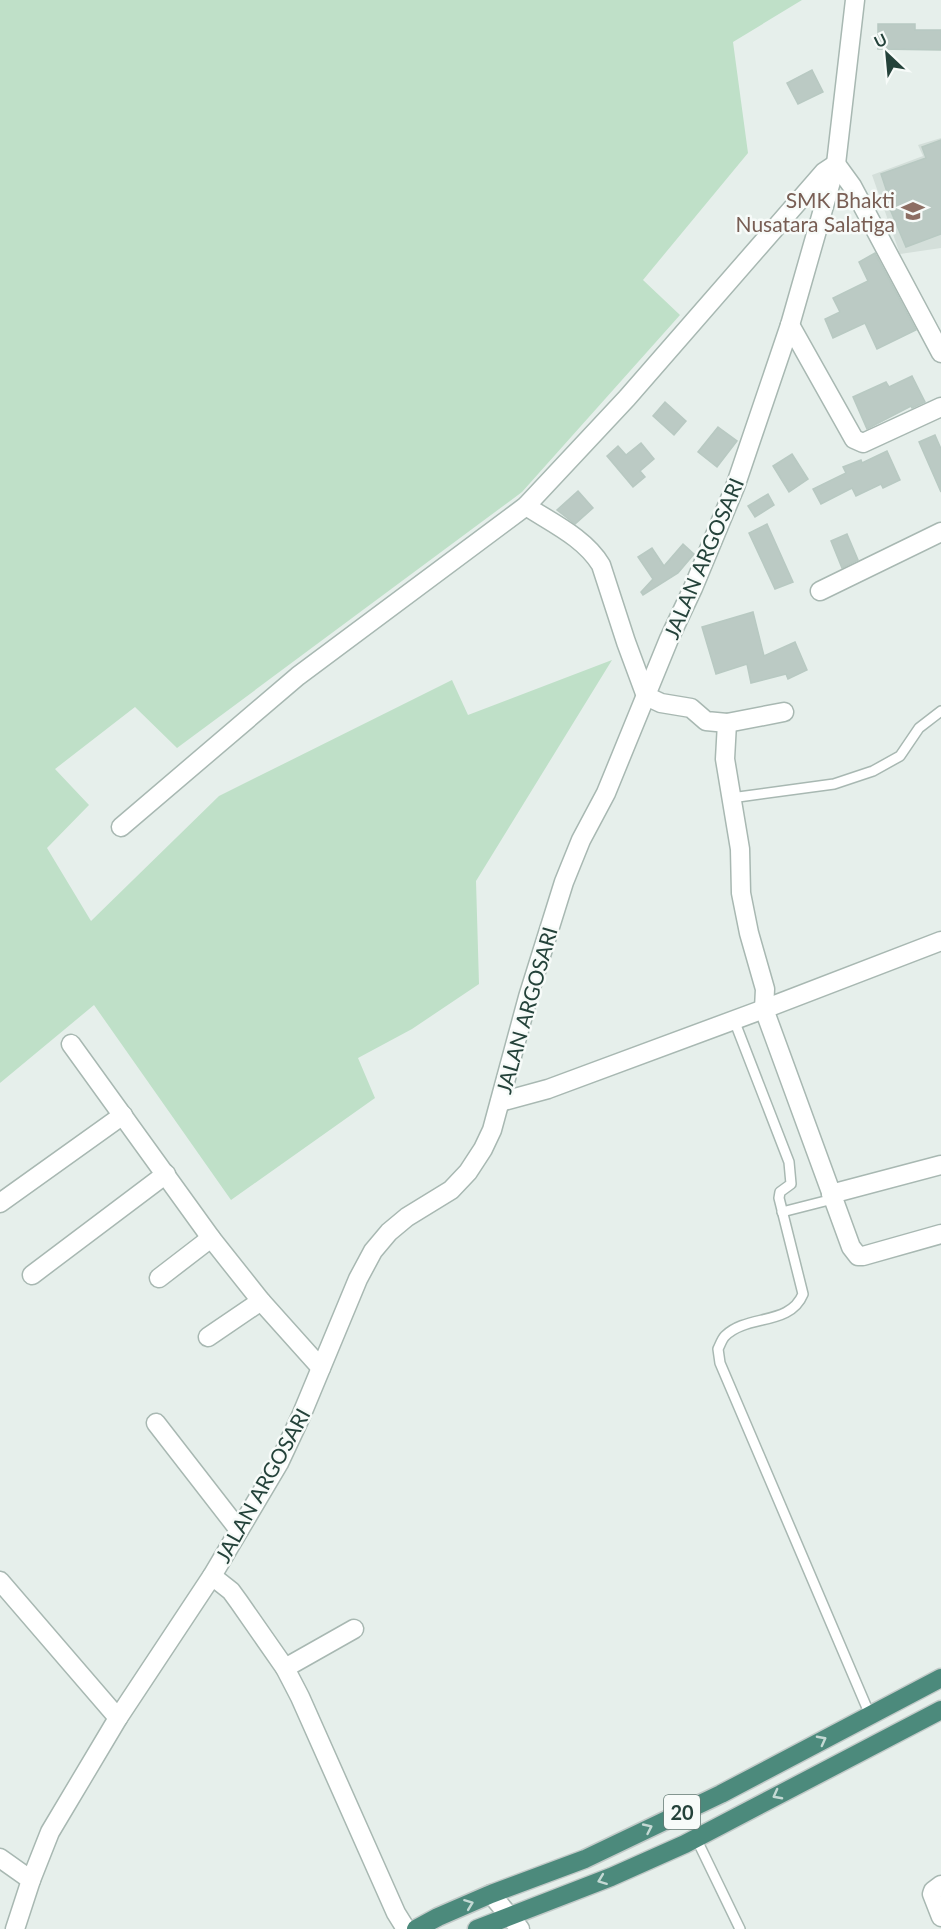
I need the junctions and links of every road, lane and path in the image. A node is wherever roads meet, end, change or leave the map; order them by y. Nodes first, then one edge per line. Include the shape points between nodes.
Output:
1 (855, 0) edge
2 (836, 164) junction
3 (790, 324) junction
4 (941, 353) edge
5 (941, 407) edge
6 (526, 506) junction
7 (941, 532) edge
8 (820, 591) dead end
9 (646, 696) junction
10 (941, 711) edge
11 (783, 712) dead end
12 (727, 723) junction
13 (731, 798) junction
14 (121, 827) dead end
15 (941, 941) edge
16 (764, 1009) junction
17 (734, 1020) junction
18 (71, 1044) dead end
19 (500, 1102) junction
20 (123, 1115) junction
21 (941, 1165) edge
22 (166, 1174) junction
23 (832, 1196) junction
24 (0, 1203) edge
25 (782, 1212) junction
26 (941, 1234) edge
27 (211, 1238) junction
28 (33, 1275) dead end
29 (159, 1278) dead end
30 (261, 1301) junction
31 (208, 1337) dead end
32 (321, 1368) junction
33 (156, 1423) dead end
34 (239, 1530) junction
35 (212, 1576) junction
36 (0, 1581) edge
37 (354, 1629) dead end
38 (285, 1668) junction
39 (941, 1678) edge
40 (941, 1710) edge
41 (870, 1715) junction
42 (118, 1718) junction
43 (696, 1838) junction
44 (0, 1858) edge
45 (31, 1880) junction
46 (941, 1885) edge
47 (491, 1894) junction
48 (941, 1917) edge
49 (515, 1922) edge
50 (15, 1929) edge
51 (406, 1929) edge
52 (416, 1929) edge
53 (477, 1929) edge
54 (740, 1929) edge

1 - 2 street, JALAN ARGOSARI
2 - 3 street, JALAN ARGOSARI
2 - 4 street via 852,186
2 - 6 street via 824,172 627,398
3 - 5 street via 859,442
3 - 9 street, JALAN ARGOSARI via 735,488
6 - 9 street via 585,544 595,555
6 - 14 street via 298,676
7 - 8 street
9 - 12 street via 691,708 706,722
9 - 19 street, JALAN ARGOSARI via 564,882
10 - 13 lane via 919,728 900,756 873,771 834,784
11 - 12 street
12 - 13 street
13 - 16 street via 740,849 741,893 765,989
15 - 16 street
16 - 17 street
16 - 23 street
17 - 19 street via 548,1089
17 - 25 lane via 789,1162 791,1184 778,1198
18 - 20 street
19 - 32 street, JALAN ARGOSARI via 492,1130 468,1172 451,1190 389,1232 373,1251
20 - 22 street
20 - 24 street
21 - 23 street
22 - 27 street
22 - 28 street
23 - 25 lane
23 - 26 street via 851,1247 860,1257
25 - 41 lane via 804,1294 799,1305 739,1327 725,1336 717,1349
27 - 29 street
27 - 30 street
30 - 31 street
30 - 32 street
32 - 34 street, JALAN ARGOSARI via 279,1463
33 - 34 street
34 - 35 street, JALAN ARGOSARI
35 - 38 street via 231,1591
35 - 42 street, JALAN ARGOSARI
36 - 42 street
37 - 38 street
38 - 51 street
39 - 41 highway, 20
40 -> 43 highway, 20
47 -> 41 highway, 20 via 594,1854 721,1794
42 - 45 street, JALAN ARGOSARI via 50,1832
43 -> 49 highway, 20
43 - 54 lane
44 - 45 street
45 - 50 street, JALAN ARGOSARI
46 - 48 street via 932,1894
47 - 49 street
52 -> 47 highway, 20
49 - 53 highway, 20

